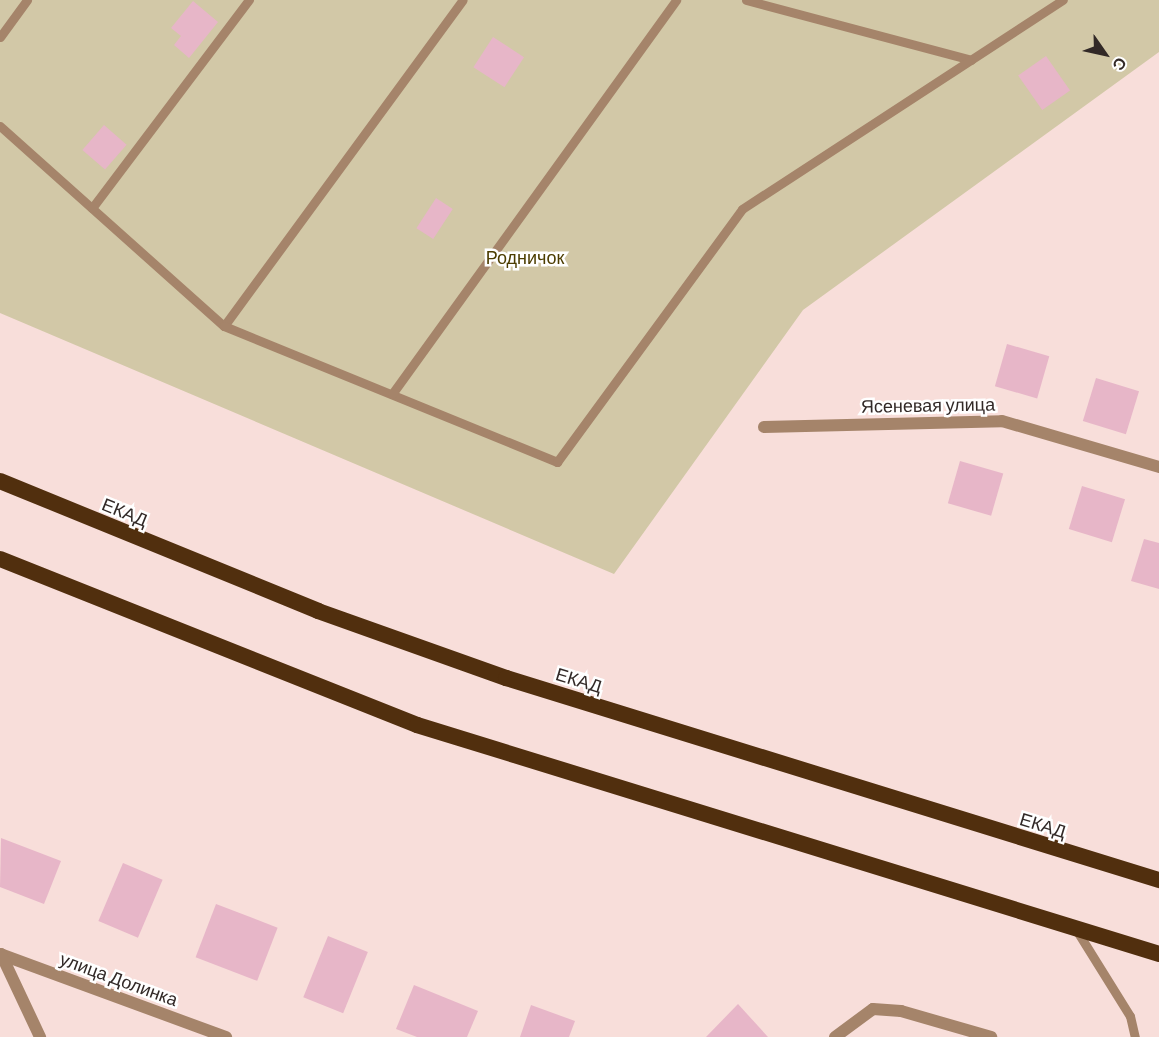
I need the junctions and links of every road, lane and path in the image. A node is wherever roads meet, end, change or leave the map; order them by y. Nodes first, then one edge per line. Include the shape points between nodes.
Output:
1 (27, 0) edge
2 (249, 0) edge
3 (463, 0) edge
4 (676, 0) edge
5 (746, 0) edge
6 (1064, 0) edge
7 (0, 37) edge
8 (971, 60) junction
9 (0, 126) edge
10 (92, 208) junction
11 (224, 326) junction
12 (392, 394) junction
13 (764, 427) dead end
14 (1159, 467) edge
15 (0, 481) edge
16 (0, 559) edge
17 (1159, 880) edge
18 (1077, 931) junction
19 (0, 954) edge
20 (1159, 954) edge
21 (40, 1037) edge
22 (226, 1037) edge
23 (835, 1037) edge
24 (991, 1037) edge
25 (1135, 1037) edge

1 - 7 lane
2 - 10 lane
3 - 11 lane
4 - 12 lane
5 - 8 lane
6 - 8 lane
8 - 12 lane via 742,209 557,462
9 - 10 lane
10 - 11 lane
11 - 12 lane
13 - 14 street, Ясеневая улица via 1002,421
15 - 17 highway, ЕКАД via 318,611 506,678
16 - 18 highway via 417,725
18 - 20 highway
18 - 25 lane via 1130,1016
19 - 21 street
19 - 22 street, улица Долинка
23 - 24 street via 873,1008 901,1011

